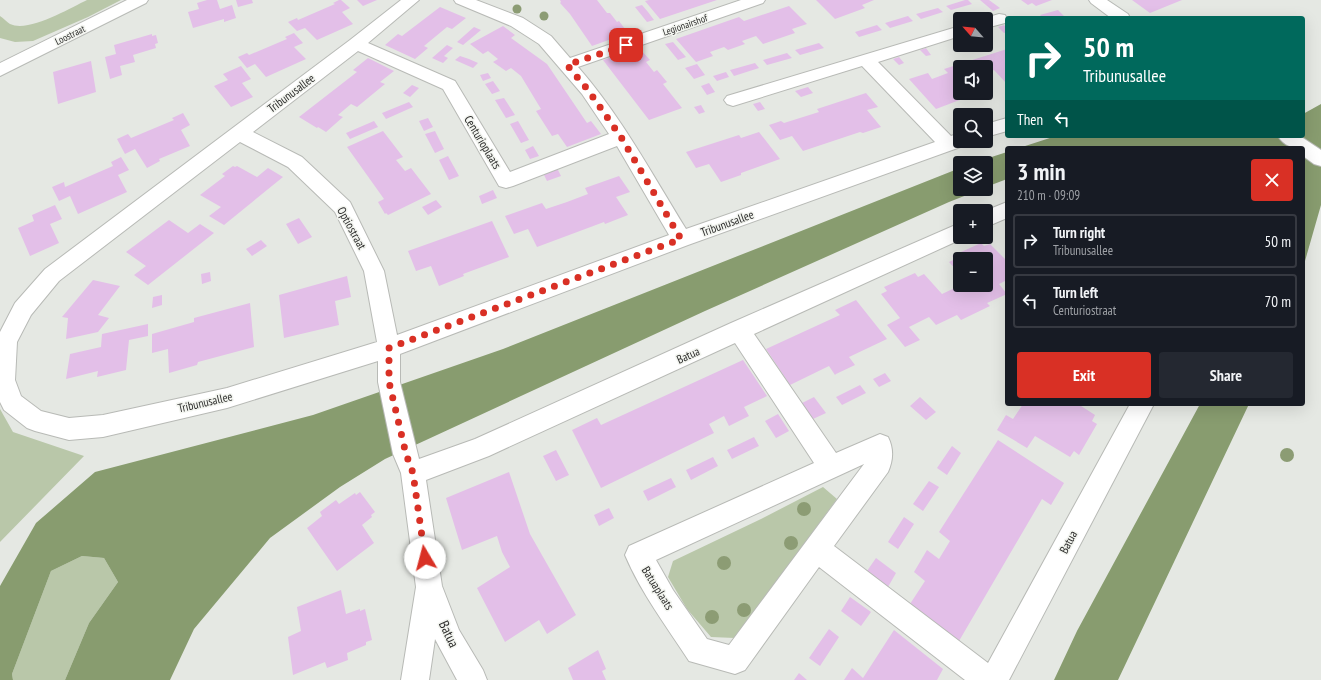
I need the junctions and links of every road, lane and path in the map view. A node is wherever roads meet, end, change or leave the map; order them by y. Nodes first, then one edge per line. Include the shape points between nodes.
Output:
1 (140, 0) edge
2 (411, 0) edge
3 (462, 0) edge
4 (757, 0) edge
5 (1097, 0) edge
6 (1119, 16) edge
7 (953, 33) edge
8 (356, 44) junction
9 (866, 60) junction
10 (567, 65) junction
11 (2, 66) edge
12 (733, 100) dead end
13 (1005, 125) edge
14 (993, 129) edge
15 (239, 133) junction
16 (621, 137) junction
17 (1290, 138) edge
18 (953, 141) edge
19 (953, 142) edge
20 (1302, 146) edge
21 (1305, 148) edge
22 (1321, 159) edge
23 (1005, 211) edge
24 (993, 216) edge
25 (953, 234) edge
26 (681, 239) junction
27 (739, 330) junction
28 (389, 348) junction
29 (1141, 406) edge
30 (409, 464) junction
31 (831, 467) junction
32 (817, 549) junction
33 (429, 586) junction
34 (415, 680) edge
35 (473, 680) edge
36 (988, 680) edge
37 (994, 680) edge

1 - 11 street, Loostraat
2 - 8 street, Tribunusallee
3 - 10 street via 517,22 545,40
4 - 10 street, Legionairshof
5 - 6 street
7 - 9 street
8 - 15 street, Tribunusallee
8 - 16 street, Centurioplaats via 449,85 506,181
9 - 12 street
9 - 18 street
10 - 16 street
13 - 14 street
15 - 28 street, Optiostraat via 295,162 342,207 374,271
15 - 28 street, Tribunusallee via 52,276 23,309 6,342 4,380 12,403 35,420 62,427 103,426 227,398
16 - 26 street
17 - 20 street
19 - 26 street, Tribunusallee
21 - 22 street
23 - 24 street
25 - 27 street, Batua
26 - 28 street, Tribunusallee
27 - 30 street, Batua via 481,448
27 - 31 street
28 - 30 street, Batua via 389,382
29 - 37 street, Batua
30 - 33 street, Batua
31 - 32 street, Batuaplaats via 880,445 879,464
31 - 32 street, Batuaplaats via 638,555 664,599 700,651 735,660
32 - 36 street
33 - 34 street, Batua
33 - 35 street, Batua via 448,638

